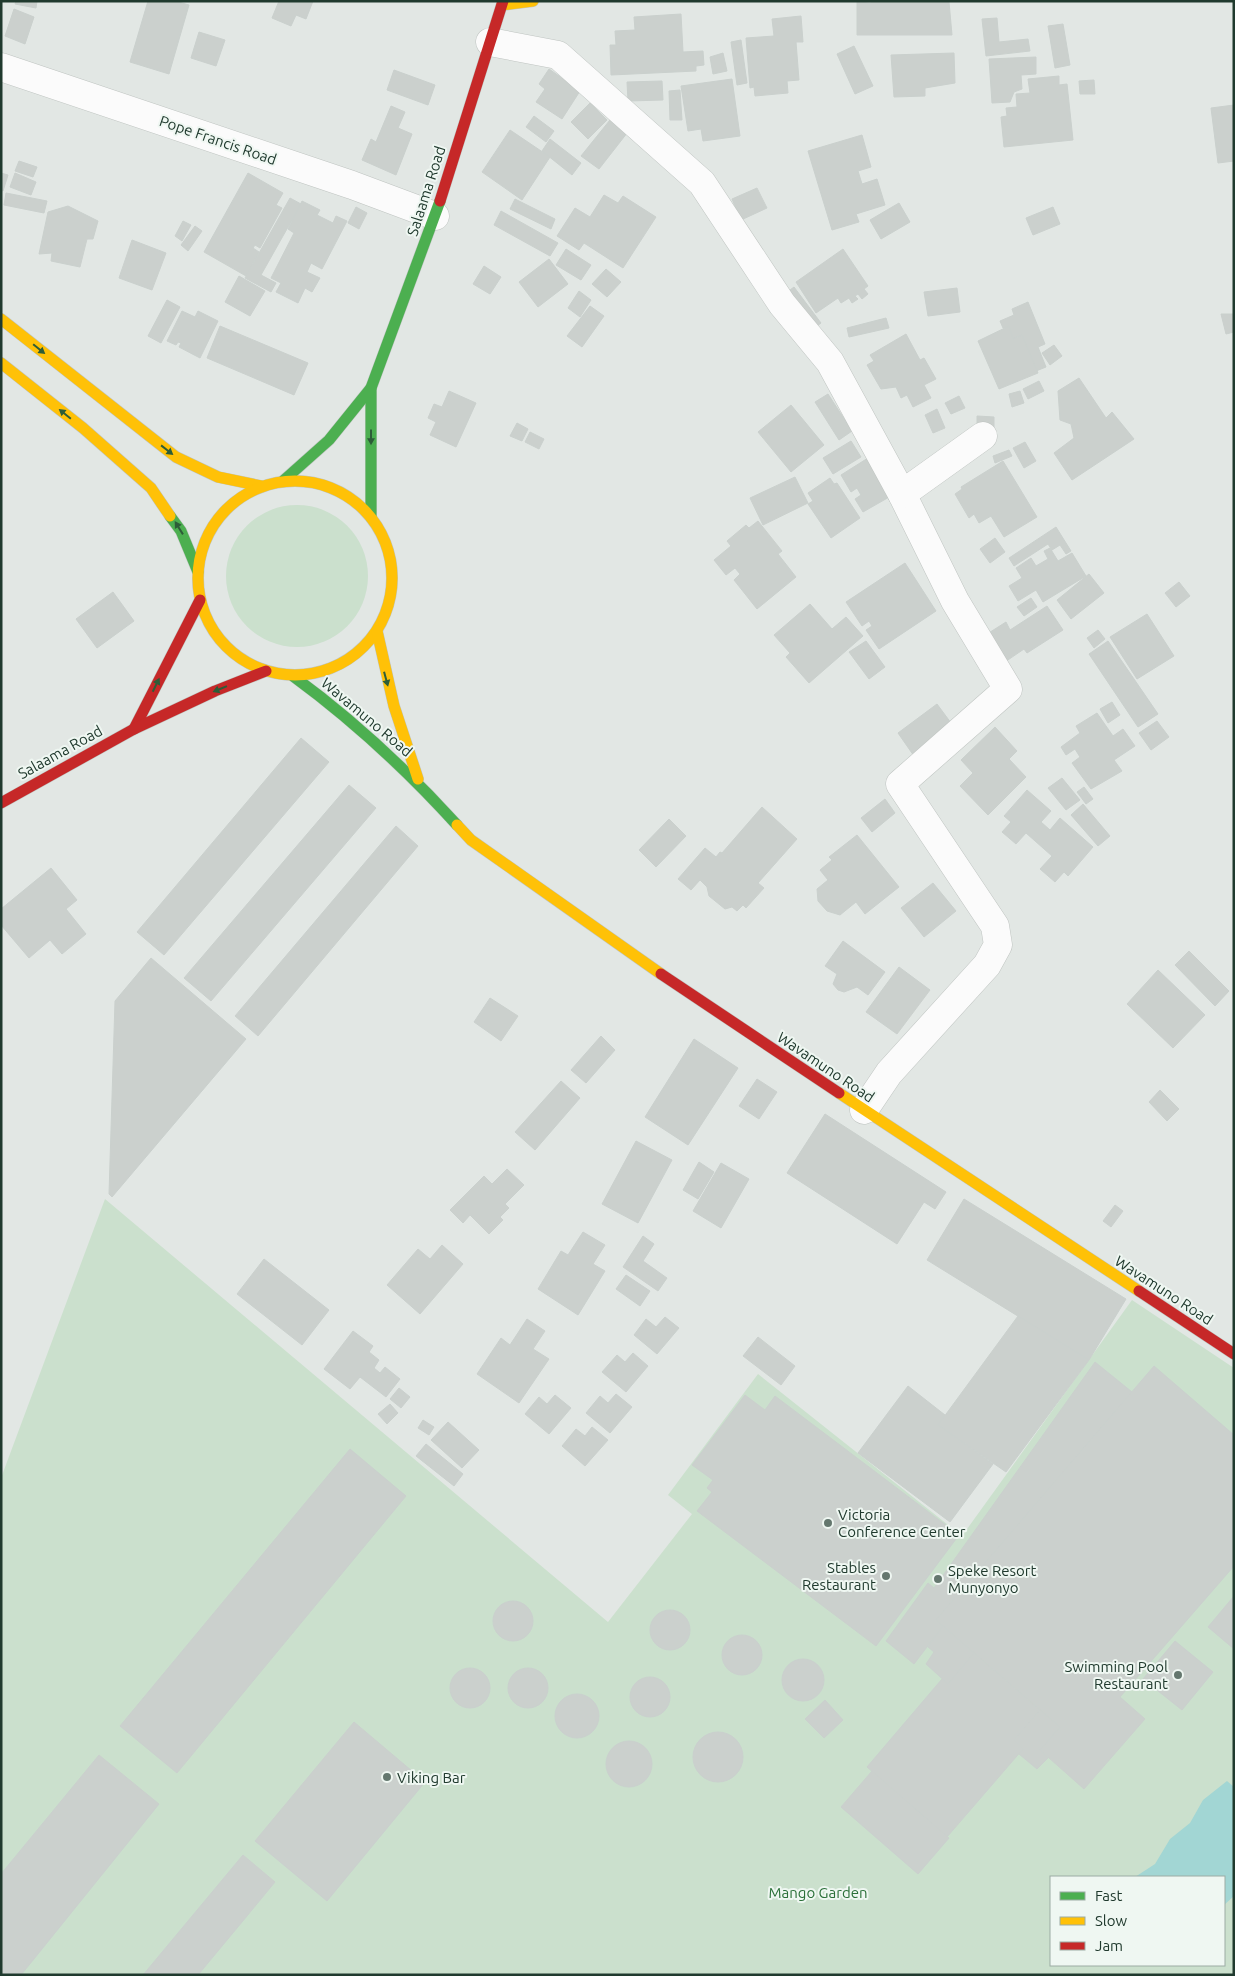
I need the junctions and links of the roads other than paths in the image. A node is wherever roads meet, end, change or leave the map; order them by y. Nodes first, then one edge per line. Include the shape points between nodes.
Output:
1 (533, 1) edge
2 (503, 3) edge
3 (490, 42) junction
4 (1, 67) edge
5 (434, 216) junction
6 (1, 319) edge
7 (1, 363) edge
8 (371, 388) junction
9 (984, 436) dead end
10 (283, 481) junction
11 (261, 486) junction
12 (902, 494) junction
13 (371, 517) junction
14 (198, 572) junction
15 (200, 600) junction
16 (377, 631) junction
17 (266, 671) junction
18 (293, 676) junction
19 (134, 728) junction
20 (419, 783) junction
21 (1, 803) edge
22 (864, 1110) junction
23 (1234, 1354) edge

1 - 2 main road
2 - 3 main road, Salaama Road
3 - 5 main road, Salaama Road
3 - 12 street via 558,55 702,183 782,304 830,362
4 - 5 street, Pope Francis Road via 352,185
5 - 8 main road, Salaama Road
6 -> 11 main road via 176,457 218,477
14 -> 7 main road via 182,531 151,488 83,428
8 - 10 main road, Salaama Road via 329,440
8 -> 13 main road, Salaama Road
9 - 12 street
10 - 11 main road
10 - 13 main road via 303,480 332,488 357,503
11 - 14 main road via 236,500 216,520 203,544
12 - 22 street via 955,601 1008,689 900,784 994,926 998,944 987,965 889,1073
13 - 16 main road via 386,544 392,574 390,604
14 - 15 main road
15 - 17 main road via 209,624 224,644 243,660
19 -> 15 main road
16 - 18 main road via 361,650 341,664 318,673
16 -> 20 main road, Wavamuno Road via 391,699
17 - 18 main road
17 -> 19 main road, Salaama Road
18 - 20 main road, Wavamuno Road via 371,738
19 - 21 main road, Salaama Road
20 - 22 main road, Wavamuno Road via 471,840 695,998
22 - 23 main road, Wavamuno Road

